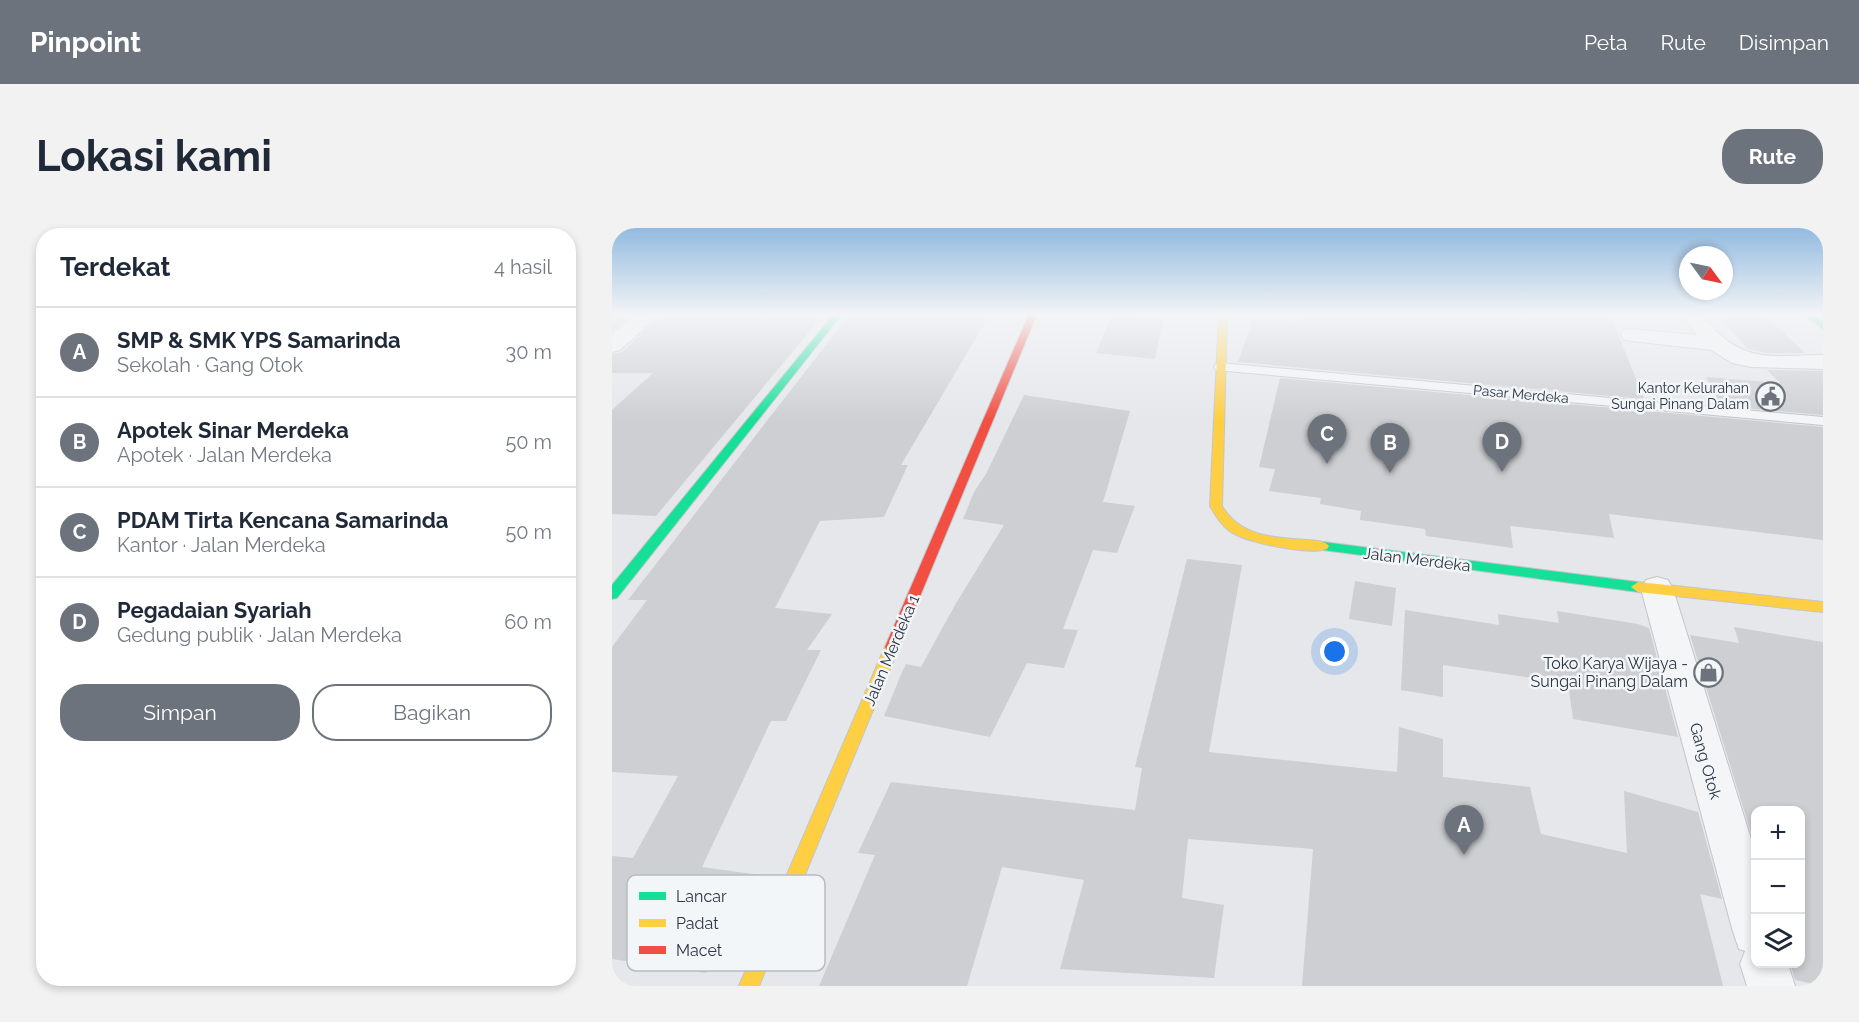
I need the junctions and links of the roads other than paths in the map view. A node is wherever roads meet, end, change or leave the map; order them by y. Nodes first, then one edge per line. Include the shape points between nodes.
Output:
1 (809, 349) edge
2 (1018, 349) edge
3 (1221, 349) edge
4 (1726, 349) edge
5 (1823, 362) edge
6 (1220, 366) junction
7 (1823, 421) edge
8 (1657, 590) junction
9 (612, 594) edge
10 (1823, 607) edge
11 (796, 875) edge
12 (1751, 918) edge
13 (1766, 968) edge
14 (755, 971) edge
15 (749, 986) edge
16 (1771, 986) edge

1 - 9 street
2 - 11 street, Jalan Merdeka 1
3 - 6 street, Jalan Merdeka
4 - 5 street via 1750,360
6 - 7 lane, Pasar Merdeka
6 - 8 street, Jalan Merdeka via 1216,506 1218,516 1231,528 1272,540
8 - 10 street, Jalan Merdeka
8 - 12 street, Gang Otok
13 - 16 street
14 - 15 street, Jalan Merdeka 1

